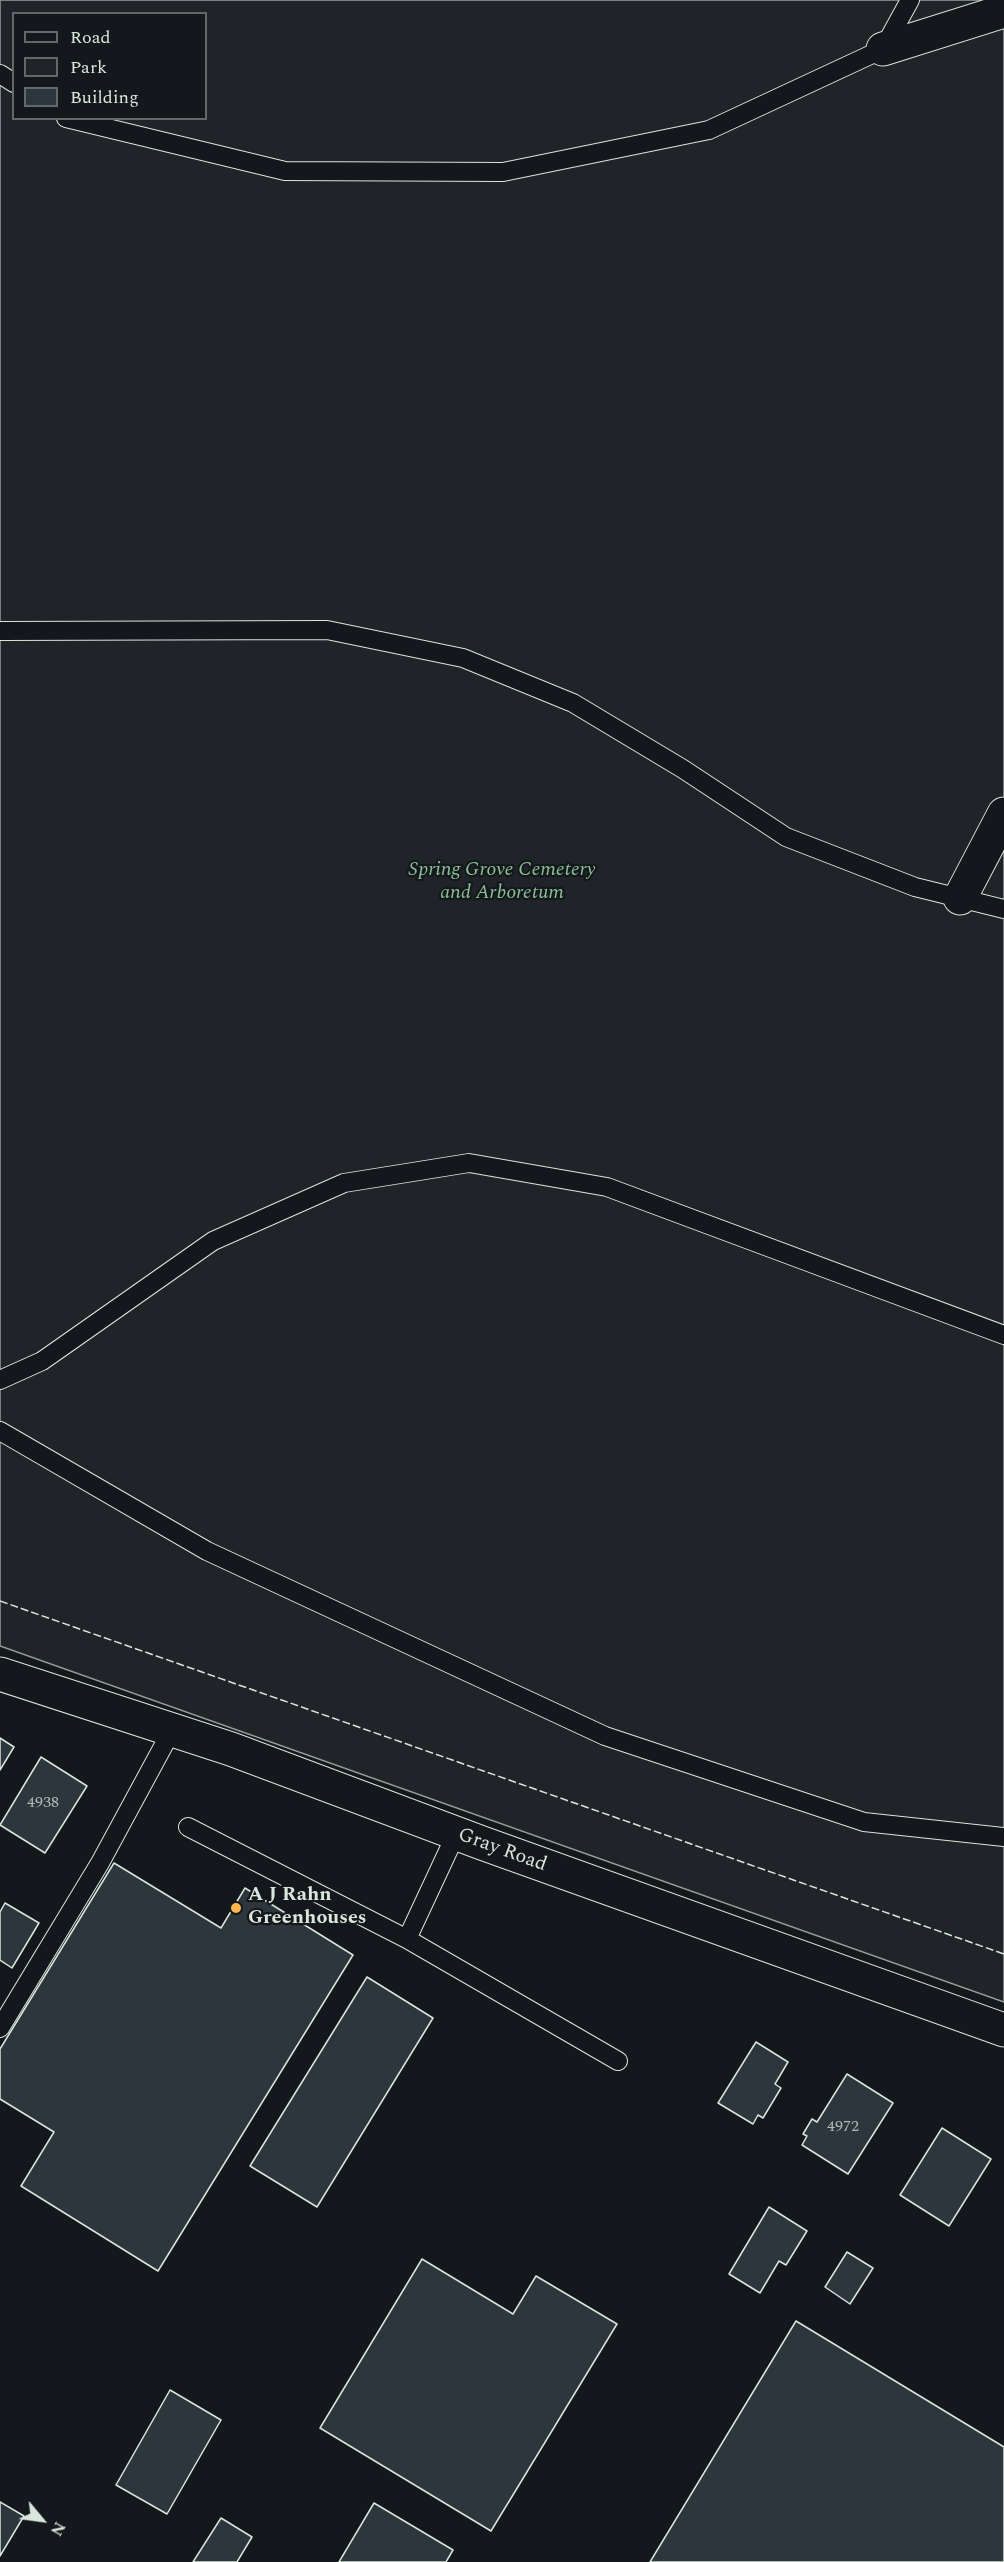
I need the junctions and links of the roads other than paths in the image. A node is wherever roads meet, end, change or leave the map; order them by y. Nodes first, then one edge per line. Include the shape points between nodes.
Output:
1 (910, 0) edge
2 (1004, 11) edge
3 (884, 49) junction
4 (74, 120) edge
5 (0, 632) edge
6 (1004, 814) edge
7 (960, 898) junction
8 (1004, 909) edge
9 (1004, 1335) edge
10 (0, 1380) edge
11 (0, 1431) edge
12 (0, 1674) edge
13 (172, 1730) junction
14 (188, 1827) dead end
15 (456, 1834) junction
16 (1004, 1836) edge
17 (407, 1939) junction
18 (0, 2028) edge
19 (1004, 2030) edge
20 (618, 2061) dead end

1 - 3 lane
2 - 3 street
3 - 4 lane via 709,130 503,172 285,171
5 - 7 lane via 327,630 463,658 573,703 786,837 915,887
6 - 7 street
7 - 8 lane
9 - 10 lane via 607,1187 469,1163 344,1183 213,1241 42,1360
11 - 16 lane via 207,1551 605,1736 864,1822
12 - 13 street, Gray Road
13 - 15 street, Gray Road
13 - 18 lane via 100,1863
14 - 17 lane
15 - 17 lane
15 - 19 street, Gray Road
17 - 20 lane

